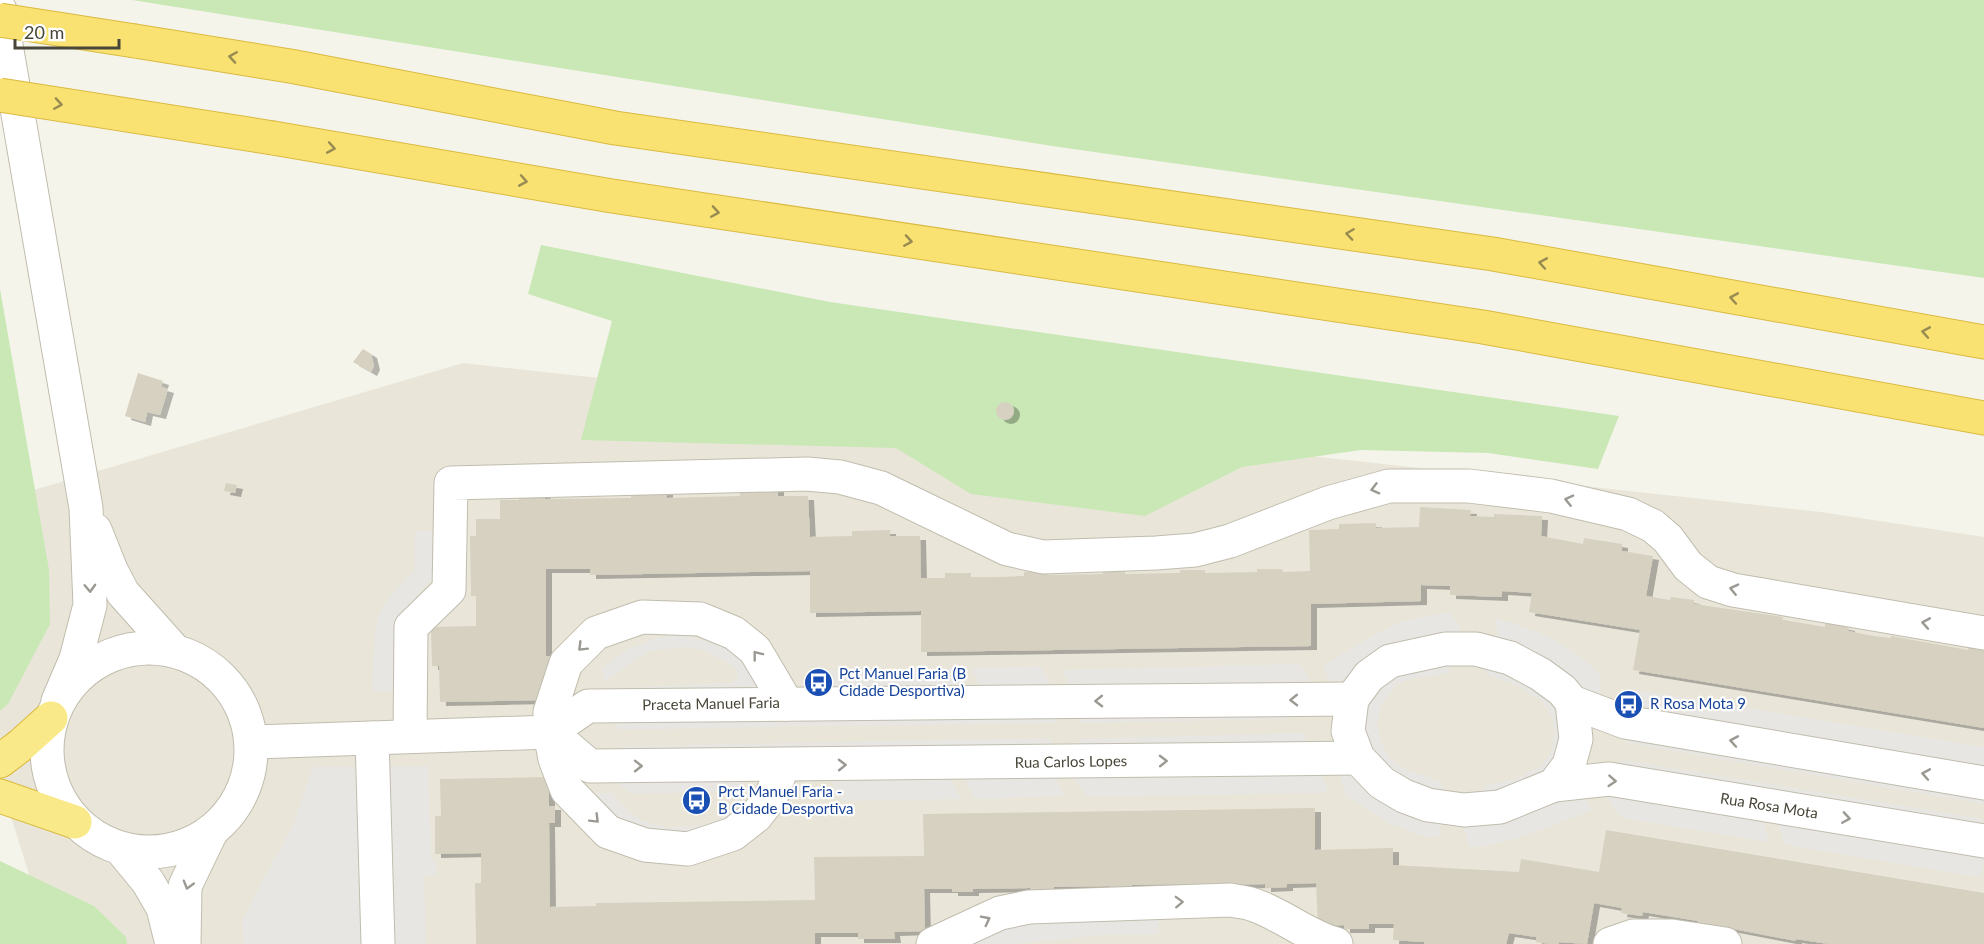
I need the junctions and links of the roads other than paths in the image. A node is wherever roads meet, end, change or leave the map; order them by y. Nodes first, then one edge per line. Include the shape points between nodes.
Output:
1 (0, 10) edge
2 (0, 20) edge
3 (0, 95) edge
4 (1984, 342) edge
5 (1984, 418) edge
6 (86, 508) junction
7 (1984, 633) edge
8 (174, 650) junction
9 (1352, 699) junction
10 (1572, 702) junction
11 (787, 704) junction
12 (54, 709) junction
13 (550, 732) junction
14 (410, 736) junction
15 (372, 738) junction
16 (252, 742) junction
17 (1358, 758) junction
18 (0, 761) edge
19 (783, 765) junction
20 (1984, 783) edge
21 (1554, 785) junction
22 (0, 796) edge
23 (75, 822) junction
24 (211, 832) junction
25 (1984, 841) edge
26 (122, 849) junction
27 (172, 944) edge
28 (184, 944) edge
29 (378, 944) edge
30 (933, 944) edge
31 (1336, 944) edge
32 (1610, 944) edge
33 (1725, 944) edge

1 - 6 street
4 -> 2 highway, bridge via 1493,254 615,128 290,66
3 -> 5 highway, bridge via 612,196 1483,327
6 - 8 street via 123,593
6 -> 12 street via 90,605 76,659
7 -> 14 street via 1733,590 1708,582 1688,566 1653,526 1628,514 1551,496 1469,486 1389,486 1328,502 1230,542 1195,550 1043,557 1007,549 881,488 840,477 807,474 451,483 449,590 411,627
8 - 12 street via 140,646 108,655 79,674
8 - 16 street via 204,662 228,684 244,711
9 - 10 street via 1369,676 1390,662 1445,649 1467,649 1510,658 1555,684
9 -> 11 street
9 - 17 street via 1348,731
20 -> 10 street via 1625,722
10 - 21 street via 1576,739 1569,765
11 - 13 street, Praceta Manuel Faria via 588,706
11 -> 13 street, Praceta Manuel Faria via 755,650 734,633 700,619 642,617 596,633 566,663 550,712
12 - 18 highway via 21,745
12 - 23 street via 46,745 49,773 59,799
13 - 14 street
13 -> 19 street via 590,766
13 -> 19 street, Praceta Manuel Faria via 567,790 608,832 645,845 688,849 733,834 756,816 771,797
14 - 15 street
15 - 16 street
15 - 29 street
16 - 24 street via 248,776 234,807
19 -> 17 street, Rua Carlos Lopes
17 - 21 street via 1383,783 1404,796 1428,805 1464,810 1500,807
21 -> 25 street, Rua Rosa Mota via 1609,779
22 - 23 highway
23 - 26 street
24 - 26 street via 183,847 153,852
24 -> 28 street via 185,886
26 - 27 street via 163,908
30 -> 31 street via 1000,913 1029,907 1231,900 1252,904
32 - 33 street via 1634,936 1672,936

